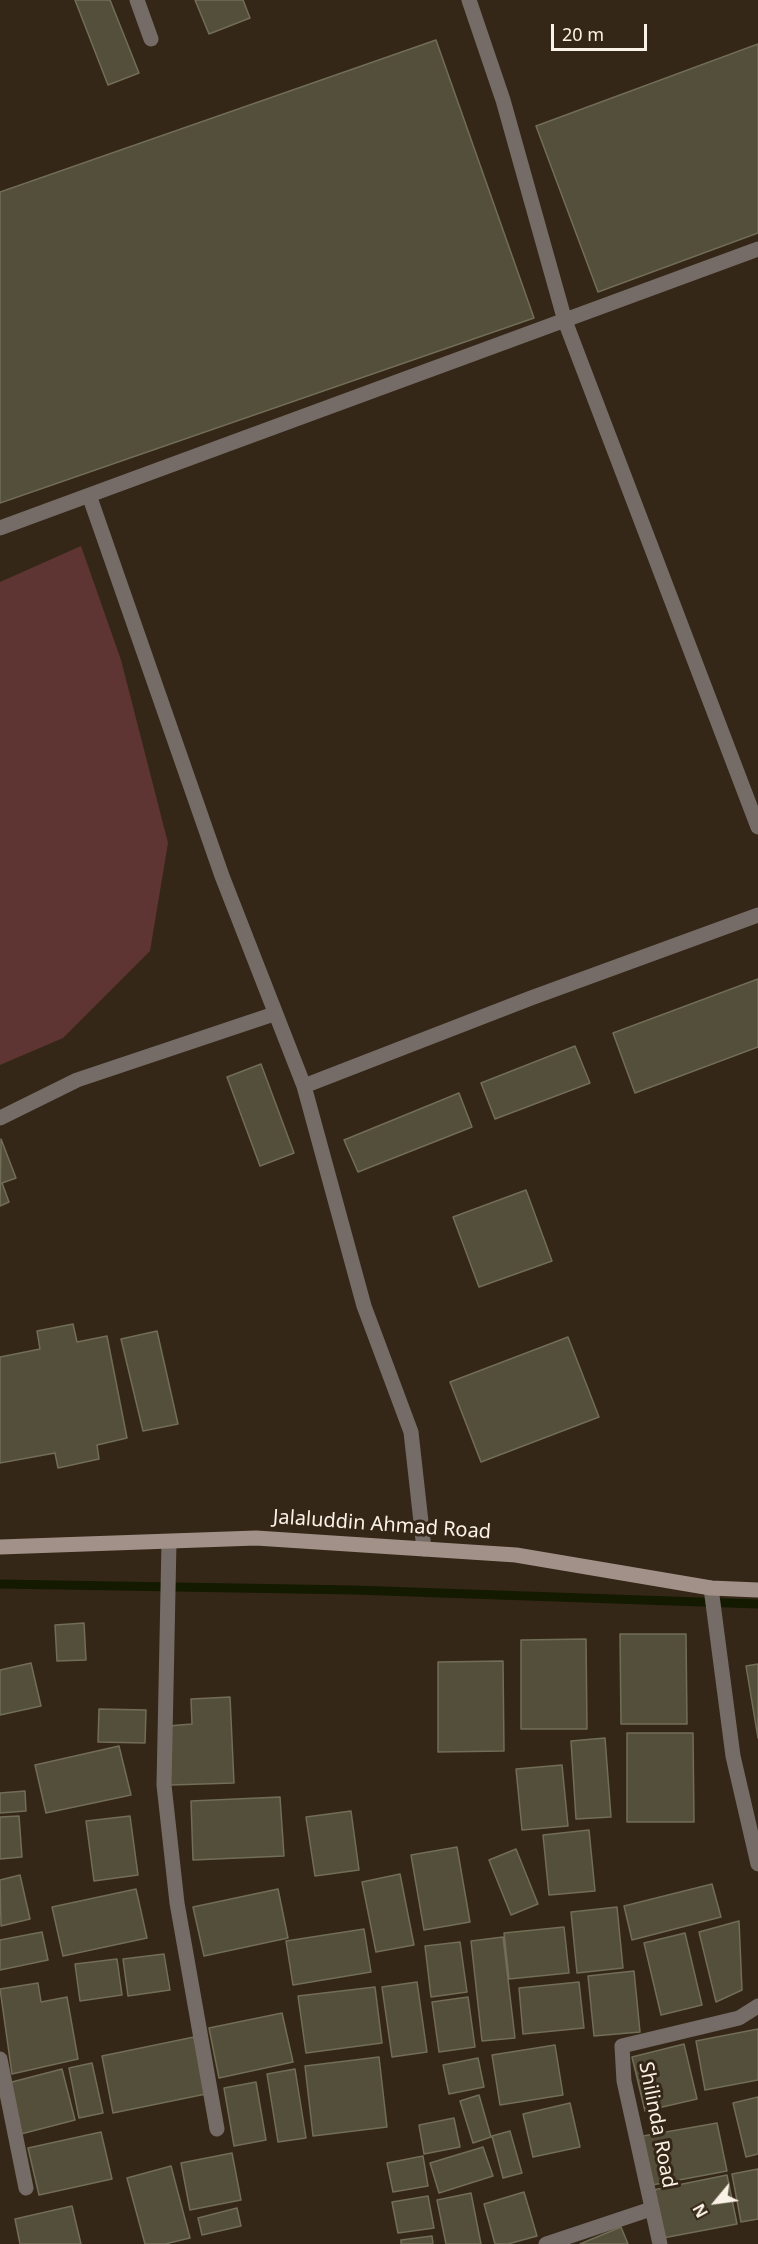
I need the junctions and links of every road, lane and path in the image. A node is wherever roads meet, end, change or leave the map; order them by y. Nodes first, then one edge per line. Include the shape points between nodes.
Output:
1 (137, 0) edge
2 (469, 0) edge
3 (152, 39) dead end
4 (758, 249) edge
5 (565, 321) junction
6 (89, 495) junction
7 (0, 528) edge
8 (758, 827) edge
9 (758, 915) edge
10 (274, 1014) junction
11 (304, 1086) junction
12 (0, 1118) edge
13 (169, 1542) junction
14 (0, 1547) edge
15 (424, 1549) junction
16 (711, 1588) junction
17 (758, 1590) edge
18 (758, 1864) edge
19 (758, 2007) edge
20 (0, 2059) edge
21 (217, 2129) dead end
22 (26, 2188) dead end
23 (651, 2209) junction
24 (546, 2244) edge
25 (660, 2244) edge

1 - 3 street
2 - 5 street via 503,99
4 - 5 street
5 - 6 street
5 - 8 street
6 - 7 street
6 - 10 street
9 - 11 street
10 - 11 street
10 - 12 street via 77,1080
11 - 15 street via 364,1306 411,1431
13 - 14 street, Jalaluddin Ahmad Road
13 - 15 street, Jalaluddin Ahmad Road via 256,1538
13 - 21 street via 164,1785 177,1903
15 - 16 street, Jalaluddin Ahmad Road via 516,1555
16 - 17 street, Jalaluddin Ahmad Road
16 - 18 street via 733,1756
19 - 23 street, Shilinda Road via 739,2018 622,2046 624,2080
20 - 22 street
23 - 24 street
23 - 25 street, Shilinda Road

